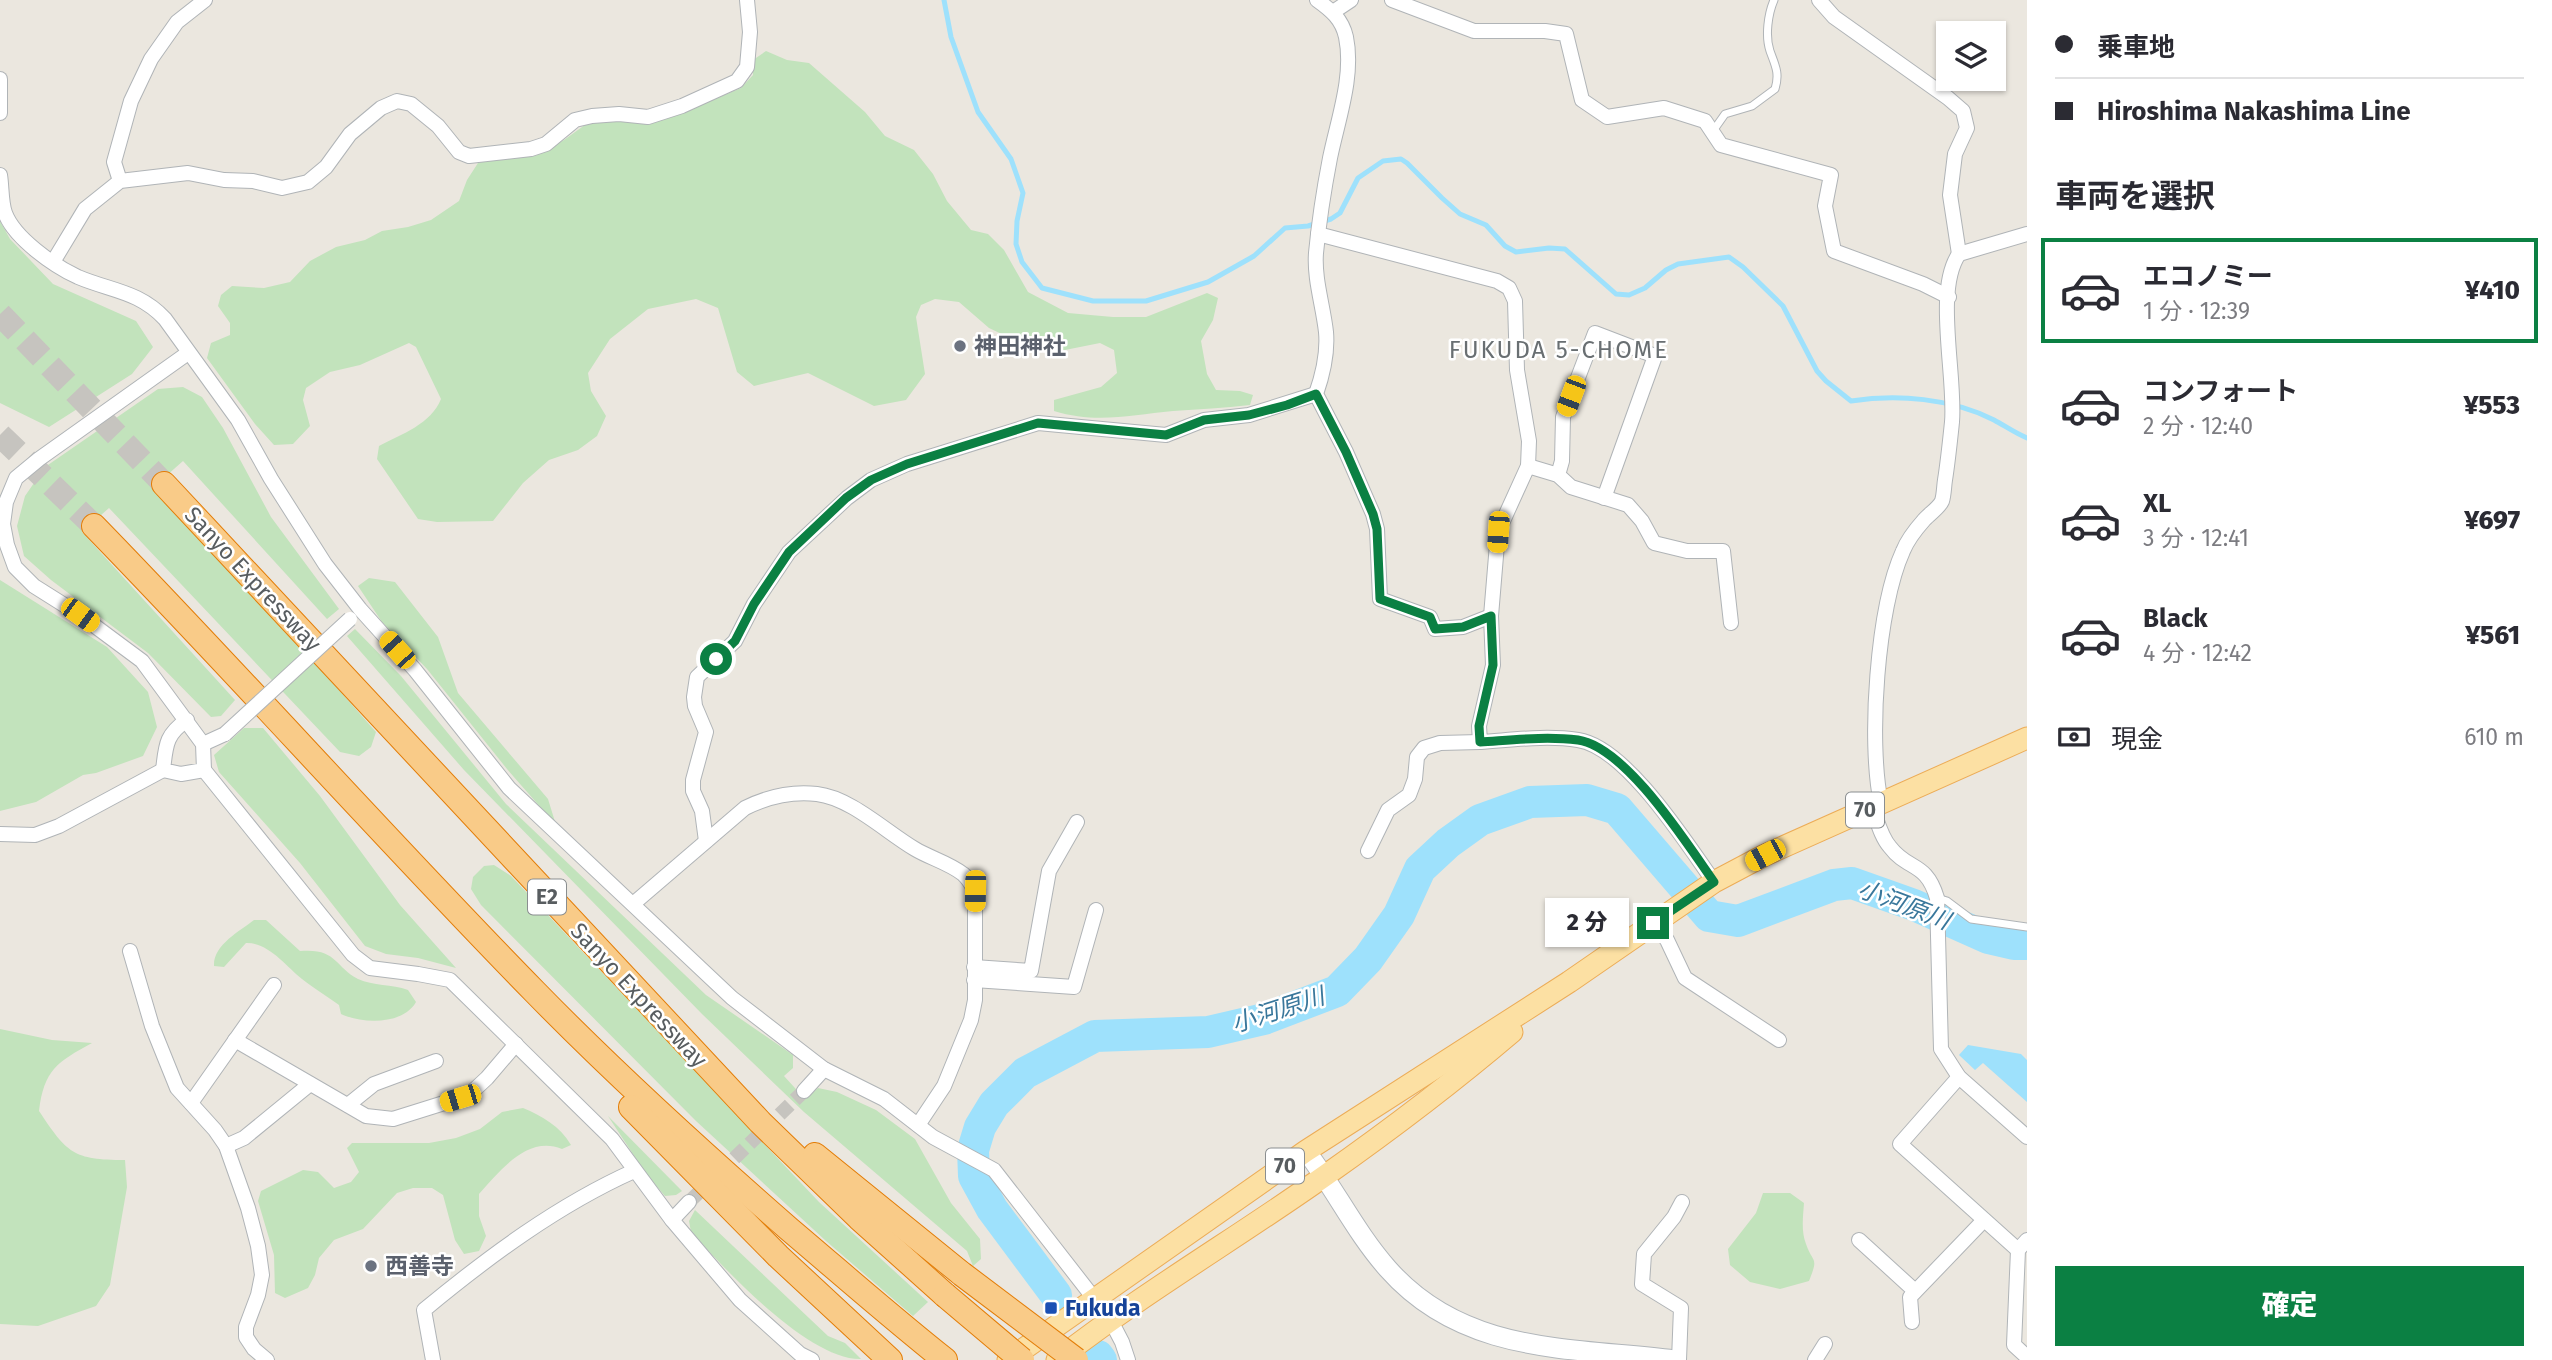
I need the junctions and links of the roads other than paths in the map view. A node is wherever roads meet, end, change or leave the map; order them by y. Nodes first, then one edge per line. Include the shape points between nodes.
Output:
1 (205, 0) edge
2 (747, 0) edge
3 (1317, 0) edge
4 (1351, 0) edge
5 (1392, 0) edge
6 (1774, 0) edge
7 (1819, 0) edge
8 (1333, 12) junction
9 (0, 79) edge
10 (0, 113) edge
11 (1712, 131) junction
12 (0, 175) edge
13 (120, 181) junction
14 (1318, 234) junction
15 (2027, 234) edge
16 (1959, 254) junction
17 (53, 262) junction
18 (1949, 297) junction
19 (188, 353) junction
20 (1316, 394) junction
21 (1528, 466) junction
22 (1558, 475) junction
23 (164, 484) tunnel mouth
24 (1604, 498) junction
25 (94, 526) tunnel mouth
26 (355, 614) junction
27 (1491, 616) junction
28 (1731, 623) dead end
29 (187, 720) junction
30 (2027, 738) edge
31 (1480, 742) junction
32 (203, 744) junction
33 (163, 770) junction
34 (204, 770) junction
35 (1877, 805) junction
36 (1077, 822) dead end
37 (0, 834) edge
38 (706, 841) junction
39 (1368, 851) dead end
40 (1710, 885) junction
41 (1937, 901) junction
42 (633, 904) junction
43 (454, 908) junction
44 (1096, 910) dead end
45 (1660, 918) junction
46 (2027, 927) edge
47 (130, 951) dead end
48 (974, 974) junction
49 (1569, 982) junction
50 (274, 985) dead end
51 (658, 1014) junction
52 (235, 1040) junction
53 (1779, 1040) dead end
54 (516, 1044) junction
55 (436, 1061) dead end
56 (824, 1069) junction
57 (1959, 1077) junction
58 (310, 1084) junction
59 (804, 1091) tunnel mouth
60 (191, 1103) junction
61 (348, 1105) junction
62 (918, 1125) junction
63 (2027, 1137) edge
64 (226, 1146) junction
65 (1306, 1151) junction
66 (634, 1171) junction
67 (1325, 1176) junction
68 (689, 1202) tunnel mouth
69 (1682, 1202) dead end
70 (672, 1220) junction
71 (1984, 1220) junction
72 (1859, 1240) dead end
73 (2023, 1245) edge
74 (1915, 1291) junction
75 (1093, 1299) junction
76 (1110, 1319) junction
77 (1912, 1322) dead end
78 (1825, 1344) dead end
79 (884, 1355) edge
80 (1594, 1356) edge
81 (2027, 1357) edge
82 (267, 1360) edge
83 (433, 1360) edge
84 (812, 1360) edge
85 (945, 1360) edge
86 (1008, 1360) edge
87 (1022, 1360) edge
88 (1057, 1360) edge
89 (1076, 1360) edge
90 (1128, 1360) edge
91 (1676, 1360) edge
92 (1815, 1360) edge

1 - 13 street via 177,22 151,59 131,101 114,162
2 - 13 street via 747,67 737,81 648,117 592,116 575,120 546,144 531,149 469,156 459,152 438,125 411,104 397,101 350,134 326,167 308,182 282,188 188,173
3 - 8 street
4 - 8 street
5 - 11 street via 1474,31 1566,34 1582,100 1607,117 1664,108 1705,121
6 - 11 lane via 1768,36 1777,69 1775,89 1752,106 1725,114
7 - 16 street via 1834,17 1963,111 1967,128 1955,154 1950,195
8 - 14 street via 1341,21 1348,53 1345,93
9 - 10 street
11 - 18 street via 1721,145 1831,175 1825,206 1834,251
12 - 17 street via 5,213 20,237
13 - 17 street via 85,209
14 - 20 street via 1318,285 1326,334 1325,367
14 - 21 street via 1497,281 1508,288 1515,302
15 - 16 street
16 - 18 street via 1953,263
17 - 19 street via 152,305
18 - 35 street via 1946,324 1952,418 1942,502 1904,548 1893,576 1878,672
19 - 26 street via 238,420
19 - 29 street via 16,478 3,524 15,567 34,586 142,661
20 - 27 street via 1373,514 1380,599 1430,617 1435,629 1463,627
20 - 38 street via 1249,415 1204,420 1166,435 1038,423 907,464 871,480 846,498 789,552 735,641 697,677 695,706 706,732 692,791 702,811
21 - 22 street
21 - 27 street via 1498,532
22 - 24 street via 1571,487
22 - 24 street via 1563,417 1595,333 1655,356
23 - 51 highway, Sanyo Expressway / E2
24 - 28 street via 1628,505 1654,543 1687,551 1723,551
25 - 43 highway
26 - 32 street, bridge via 225,734
26 - 42 street via 415,670 509,788
27 - 31 street via 1493,665 1479,726
29 - 32 street
29 - 33 street via 173,729
30 - 35 main road, 70
31 - 39 street via 1424,748 1417,757 1409,795 1388,810
31 - 40 street via 1579,740 1599,748 1667,815
32 - 34 street
33 - 34 street via 181,774
33 - 37 street via 59,827 34,835
34 - 54 street via 353,955 370,968 450,980
35 - 40 main road, 70
35 - 41 street via 1888,846 1932,882
36 - 48 street via 1049,871 1031,971
38 - 42 street
38 - 48 street via 745,808 766,798 790,793 839,800 970,880 975,891
40 - 45 main road, 70
41 - 46 lane via 1947,901 1972,919
41 - 57 street via 1941,1049
42 - 56 street via 732,998
43 - 79 highway via 531,1005 769,1246
43 - 85 highway via 713,1163
44 - 48 street via 1074,987
45 - 49 main road, 70
45 - 53 street via 1685,978
47 - 60 street via 168,1068
48 - 62 street via 971,1020 944,1086
49 - 65 main road, 70
49 - 67 main road, 70 via 1453,1083
50 - 52 street
51 - 87 highway, Sanyo Expressway / E2, bridge via 859,1218
51 - 89 highway, bridge via 822,1161
52 - 58 street
52 - 60 street
54 - 61 street via 487,1078 460,1098 393,1119 366,1116
54 - 66 street via 612,1139
55 - 61 street via 374,1084
56 - 59 street
56 - 62 street via 884,1099
57 - 63 street
57 - 71 street via 1900,1144
58 - 61 street
58 - 64 street via 244,1138
60 - 64 street
62 - 75 street via 994,1170
64 - 82 street via 248,1208 262,1275 246,1337
65 - 67 street
65 - 75 main road, 70
66 - 70 street
66 - 83 street via 522,1236 424,1310
67 - 76 main road, 70
67 - 80 street via 1388,1270 1420,1299 1454,1321 1489,1335
68 - 70 street
69 - 91 street via 1644,1254 1641,1276 1642,1284 1681,1308
70 - 84 street via 740,1300
71 - 73 street
71 - 74 street
72 - 74 street
73 - 81 street via 2014,1345
74 - 77 street via 1910,1297
75 - 76 street
75 - 86 main road, 70
76 - 88 main road, 70
76 - 90 street
78 - 92 street
80 - 91 street

